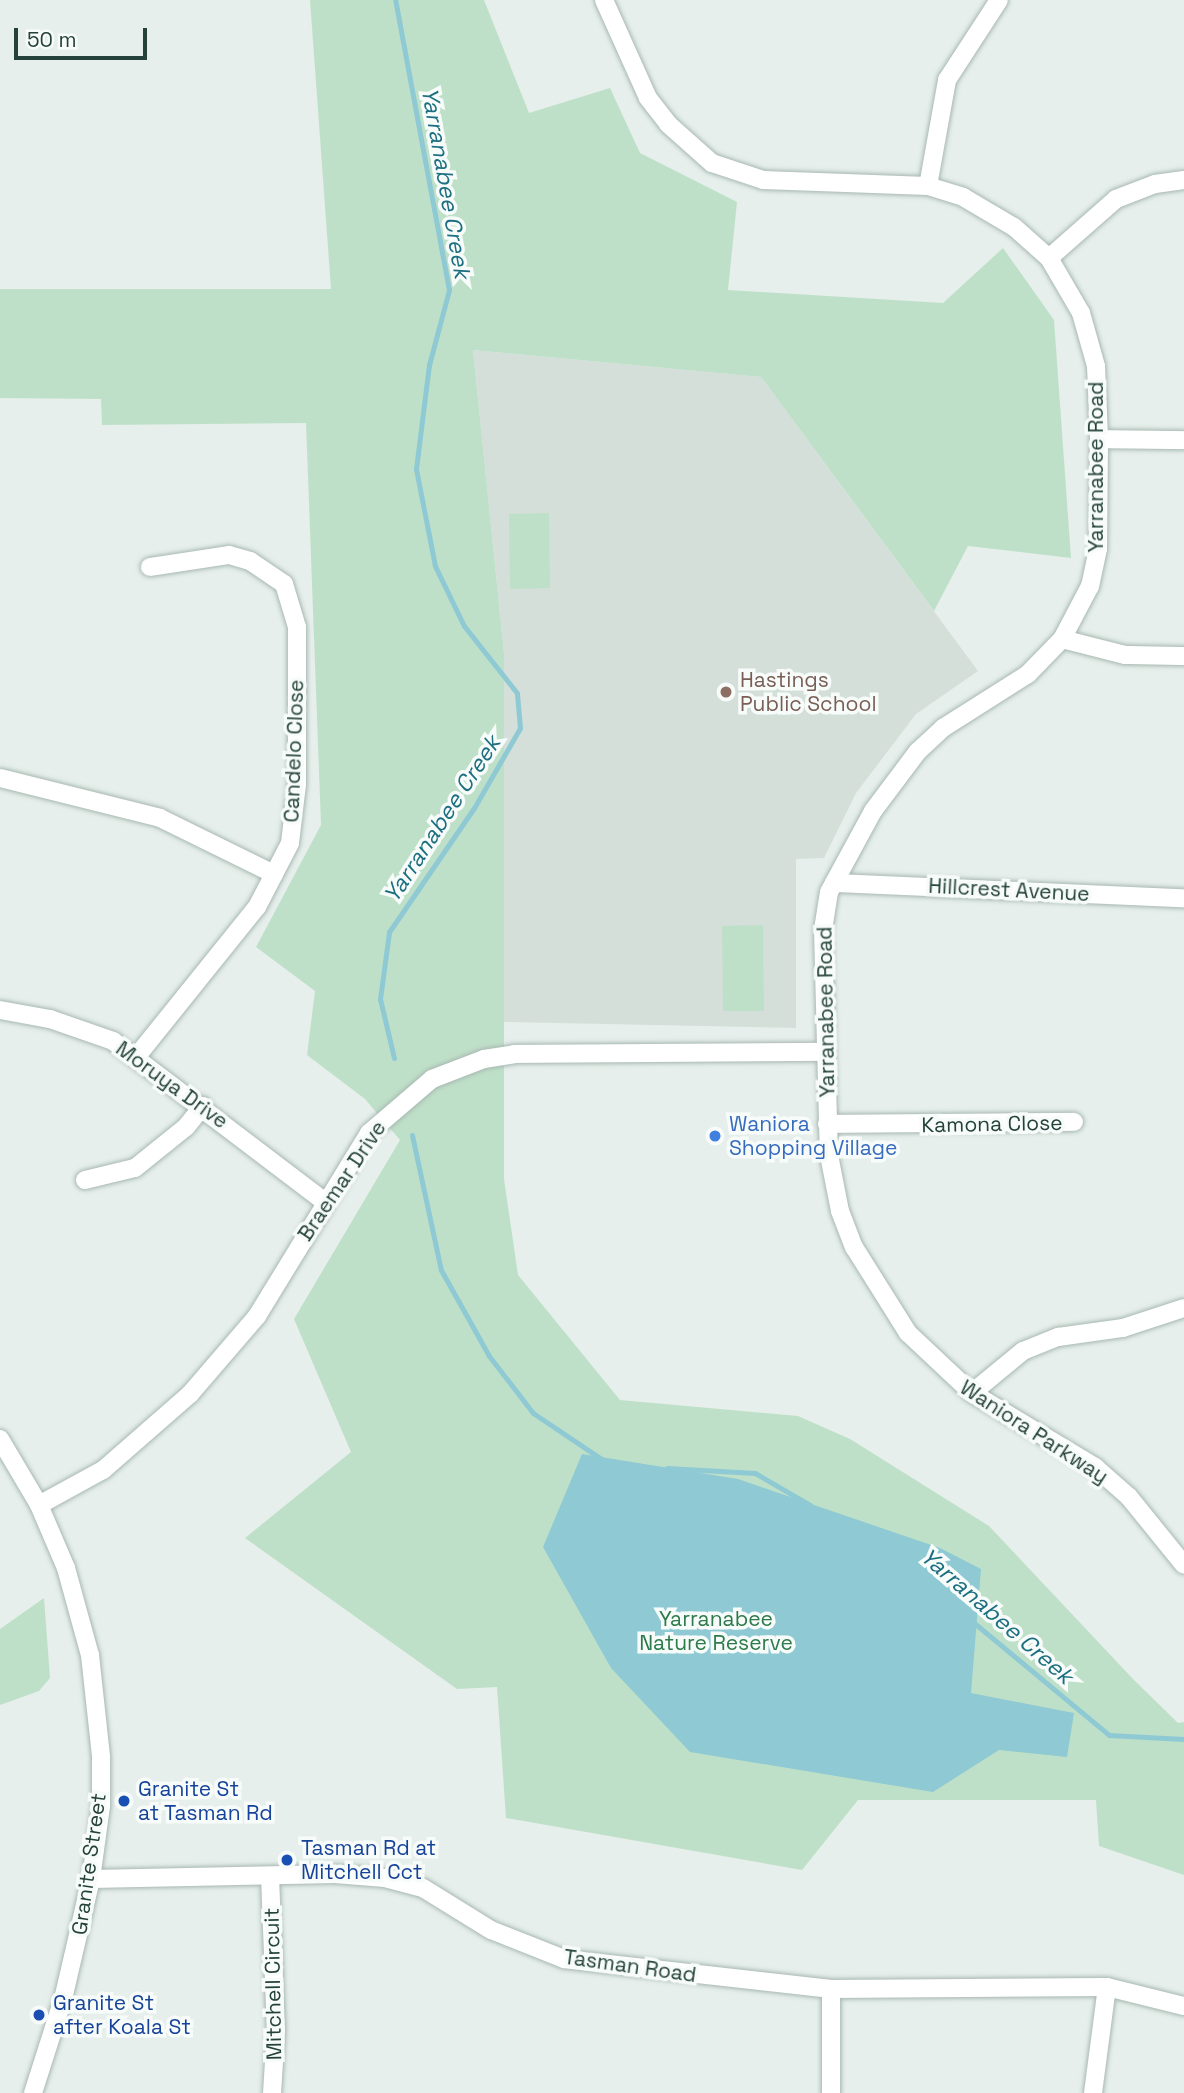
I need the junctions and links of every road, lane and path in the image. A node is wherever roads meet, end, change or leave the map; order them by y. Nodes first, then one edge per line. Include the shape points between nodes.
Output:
1 (999, 0) edge
2 (609, 2) edge
3 (1184, 180) edge
4 (928, 186) junction
5 (1049, 258) junction
6 (1100, 439) junction
7 (1184, 440) edge
8 (149, 567) dead end
9 (1062, 639) junction
10 (1184, 656) edge
11 (0, 778) edge
12 (274, 874) junction
13 (834, 883) junction
14 (1184, 898) edge
15 (0, 1010) edge
16 (824, 1052) junction
17 (137, 1056) junction
18 (203, 1106) junction
19 (1074, 1122) dead end
20 (827, 1124) junction
21 (85, 1180) dead end
22 (324, 1201) junction
23 (1184, 1308) edge
24 (908, 1333) joint
25 (972, 1392) junction
26 (0, 1439) edge
27 (39, 1504) junction
28 (1184, 1565) edge
29 (270, 1876) junction
30 (91, 1879) junction
31 (1107, 1987) junction
32 (831, 1989) junction
33 (1184, 2006) edge
34 (33, 2093) edge
35 (272, 2093) edge
36 (831, 2093) edge
37 (1093, 2093) edge

1 - 4 street via 947,80
2 - 4 street, Yarranabee Road via 648,98 668,124 712,163 763,180
3 - 5 street via 1155,184 1116,199
4 - 5 street, Yarranabee Road via 988,210
5 - 6 street, Yarranabee Road via 1064,279 1091,342
6 - 7 street
6 - 9 street, Yarranabee Road via 1094,571 1079,613
8 - 12 street, Candelo Close via 203,556 250,561 284,584 297,627 295,808 290,843
9 - 10 street via 1125,655
9 - 13 street, Yarranabee Road via 1028,674 943,728 918,751 873,811
11 - 12 street via 160,818
12 - 17 street, Candelo Close via 257,907
13 - 14 street, Hillcrest Avenue
13 - 16 street, Yarranabee Road via 823,930
15 - 17 street, Moruya Drive via 84,1029
16 - 20 street, Yarranabee Road
16 - 22 street, Braemar Drive via 564,1052 484,1059 432,1079 387,1115
17 - 18 street, Moruya Drive
18 - 21 street via 186,1127 135,1168
18 - 22 street, Moruya Drive
19 - 20 street, Kamona Close
20 - 24 street, Yarranabee Road via 834,1184 854,1247
22 - 27 street, Braemar Drive via 257,1316 190,1395 103,1470
23 - 25 street via 1123,1328 1058,1338 1023,1351
24 - 25 street, Waniora Parkway
25 - 28 street, Waniora Parkway via 1095,1468 1129,1497
26 - 27 street, Granite Street
27 - 30 street, Granite Street via 66,1568 96,1690 101,1806
29 - 30 street, Tasman Road
29 - 32 street, Tasman Road via 335,1874 405,1882 491,1930 564,1959
29 - 35 street, Mitchell Circuit via 276,2030
30 - 34 street, Granite Street via 63,1999
31 - 32 street, Tasman Road
31 - 33 street, Tasman Road
31 - 37 street
32 - 36 street

